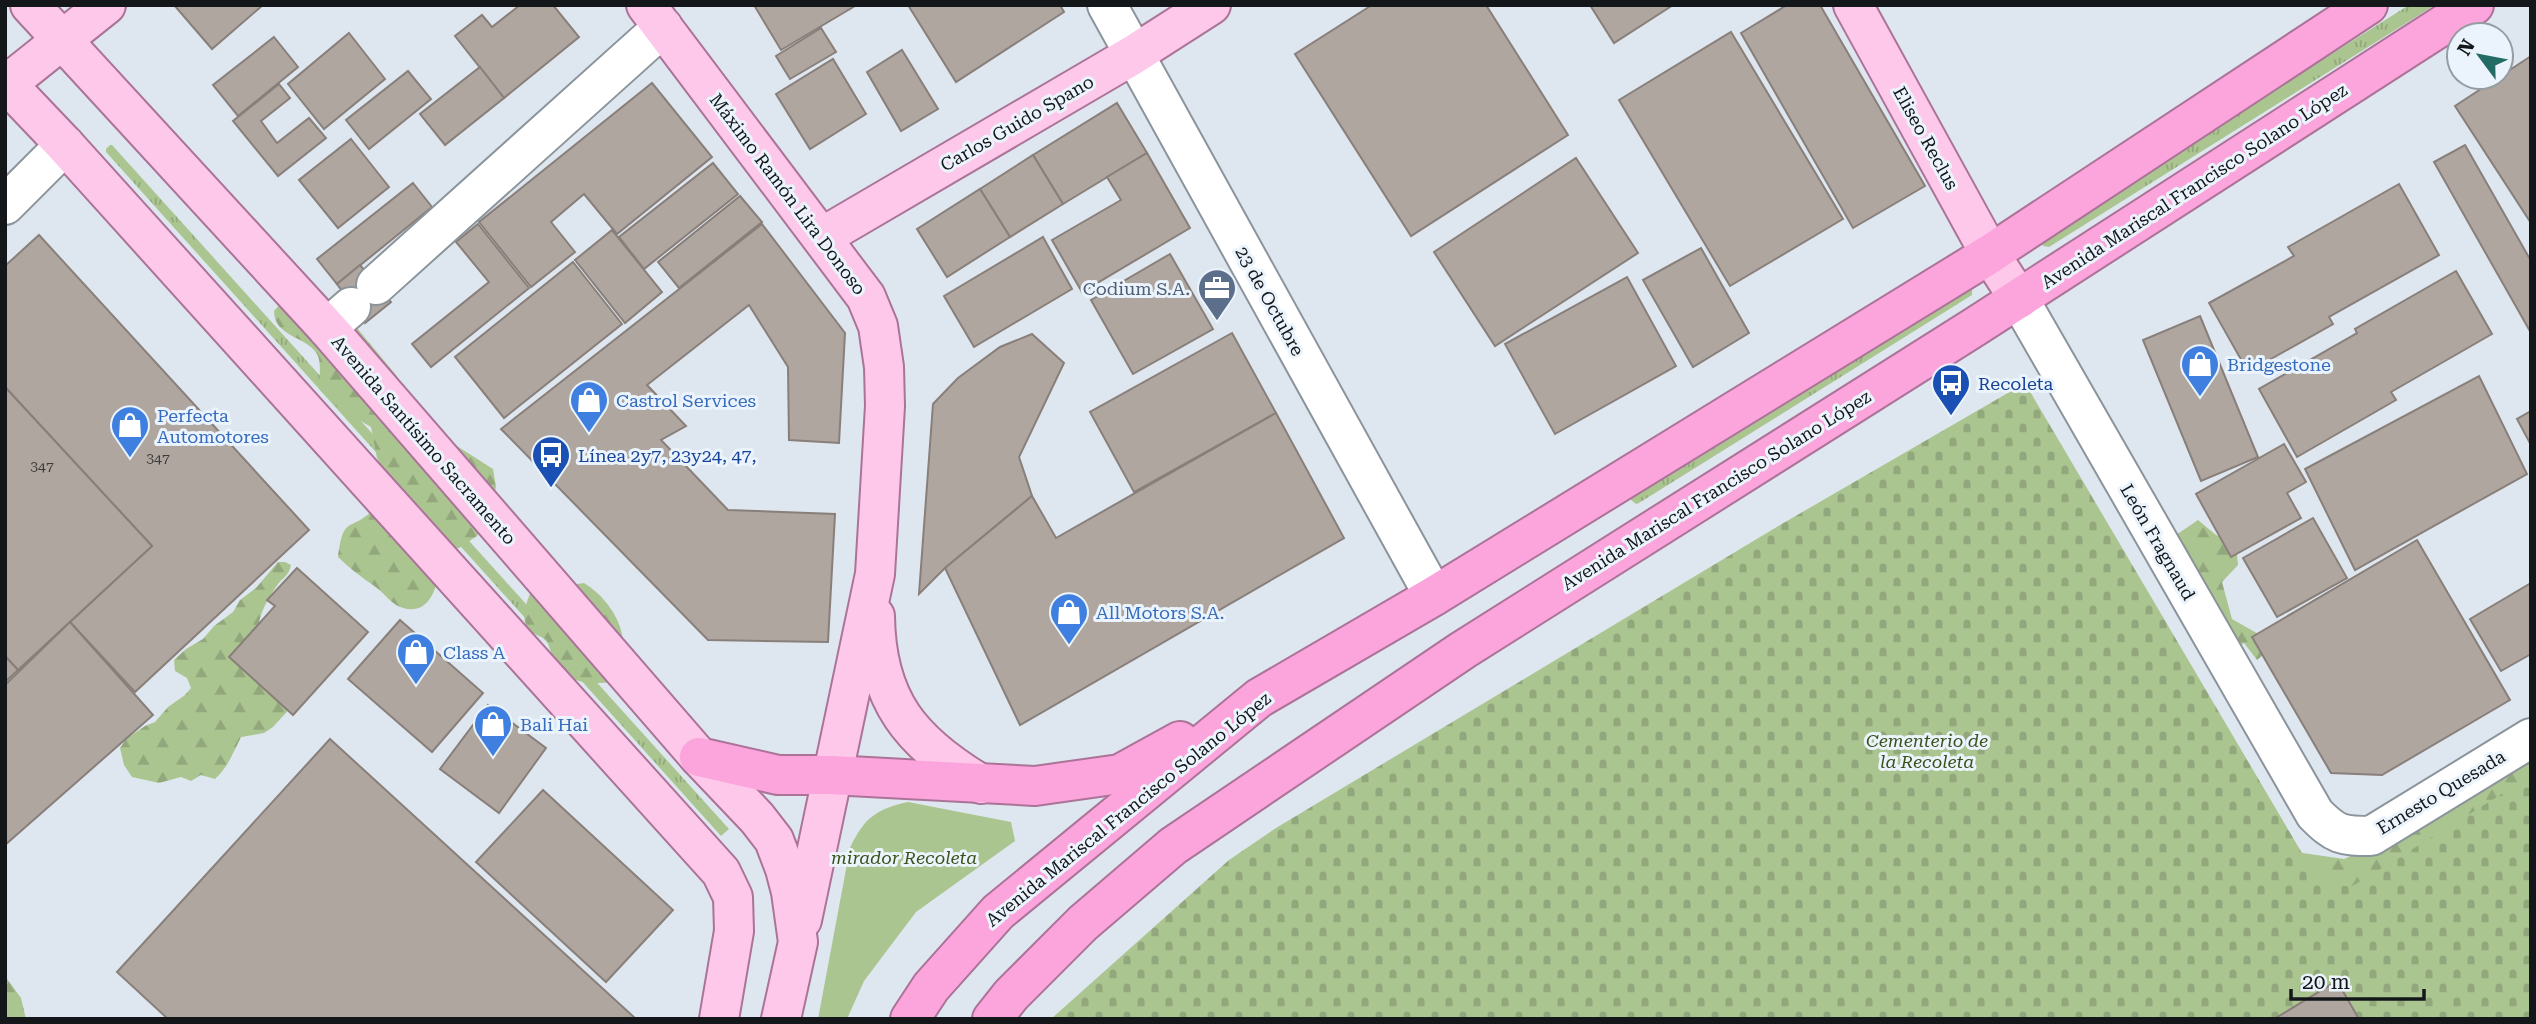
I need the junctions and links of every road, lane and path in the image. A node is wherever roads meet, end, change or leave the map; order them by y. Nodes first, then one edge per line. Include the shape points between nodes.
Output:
1 (30, 5) edge
2 (106, 5) edge
3 (1107, 5) edge
4 (1211, 5) edge
5 (1853, 5) edge
6 (2368, 5) edge
7 (2474, 5) edge
8 (655, 16) edge
9 (63, 41) junction
10 (1133, 55) junction
11 (6, 83) edge
12 (65, 145) junction
13 (5, 205) edge
14 (822, 237) junction
15 (2003, 274) junction
16 (351, 307) junction
17 (874, 573) junction
18 (1434, 596) junction
19 (1259, 698) junction
20 (2531, 738) edge
21 (699, 757) junction
22 (831, 775) junction
23 (981, 785) junction
24 (2315, 814) joint
25 (797, 942) junction
26 (719, 1019) edge
27 (781, 1019) edge
28 (910, 1019) edge
29 (992, 1019) edge

1 - 9 main road, Avenida Santísimo Sacramento
2 - 9 main road
3 - 10 street, 23 de Octubre
4 - 10 main road, Carlos Guido Spano
5 - 15 main road, Eliseo Reclus
6 - 15 highway, Avenida Mariscal Francisco Solano López
7 - 15 highway, Avenida Mariscal Francisco Solano López
8 - 14 main road, Máximo Ramón Lira Donoso
8 - 16 street
9 - 11 main road
9 - 16 main road, Avenida Santísimo Sacramento
10 - 14 main road, Carlos Guido Spano
10 - 18 street, 23 de Octubre
11 - 12 main road
12 - 13 street
12 - 26 main road via 721,872 733,897 734,931
14 - 17 main road, Máximo Ramón Lira Donoso via 866,297 878,326 886,406
15 - 18 highway, Avenida Mariscal Francisco Solano López
15 - 24 street, León Fragnaud
15 - 29 highway, Avenida Mariscal Francisco Solano López via 1173,846 1083,923
16 - 21 main road, Avenida Santísimo Sacramento
17 - 22 main road, Máximo Ramón Lira Donoso
17 - 23 main road via 875,646 890,696 913,733 946,763
18 - 19 highway, Avenida Mariscal Francisco Solano López
19 - 23 highway via 1119,774 1035,786
19 - 28 highway, Avenida Mariscal Francisco Solano López via 998,912 931,986
20 - 24 street, Ernesto Quesada via 2371,836 2332,831
21 - 22 highway via 778,775
21 - 25 main road, Avenida Santísimo Sacramento via 774,840 791,892
22 - 23 highway
22 - 25 main road, Máximo Ramón Lira Donoso
25 - 27 main road

